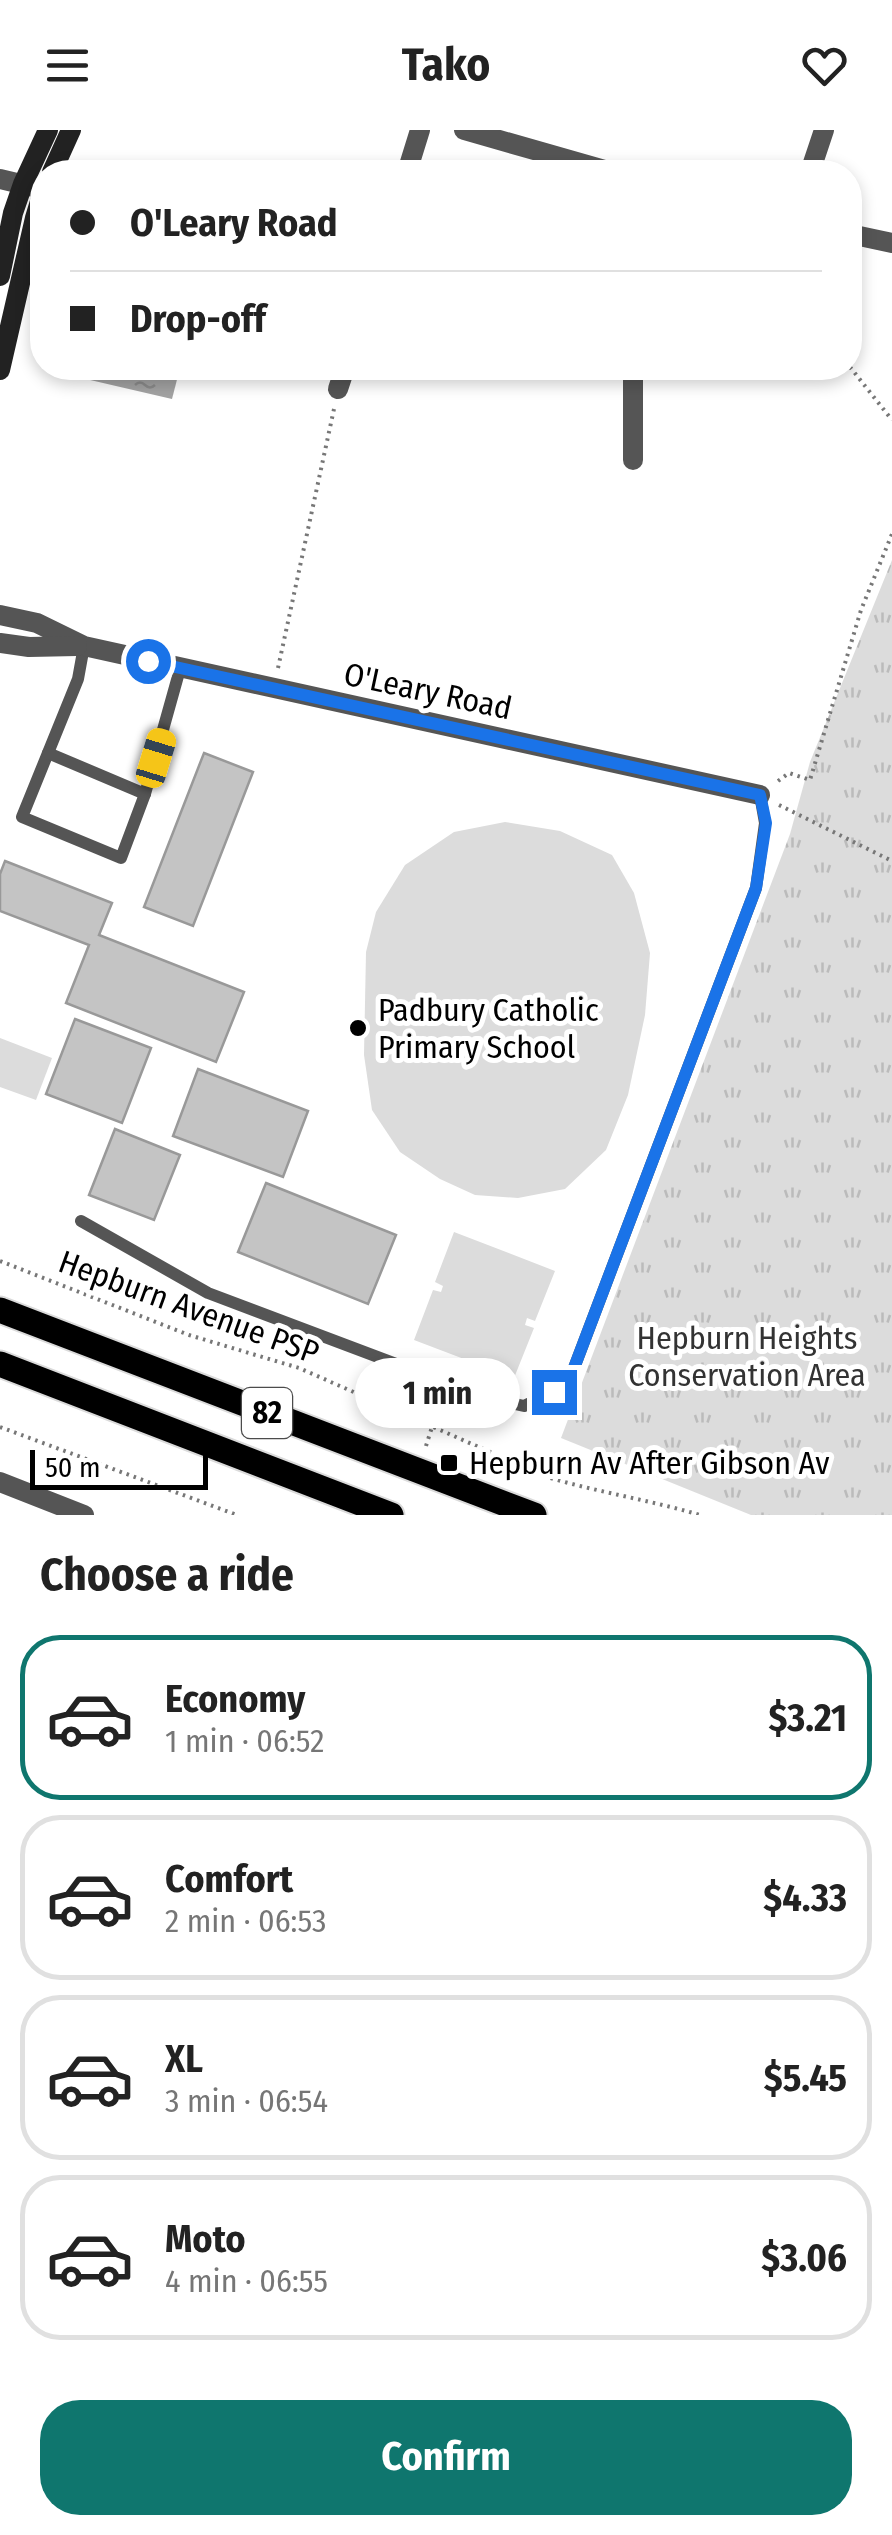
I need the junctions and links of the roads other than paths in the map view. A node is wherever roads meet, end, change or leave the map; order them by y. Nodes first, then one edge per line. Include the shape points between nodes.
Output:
1 (48, 130) edge
2 (71, 130) edge
3 (420, 130) edge
4 (464, 130) edge
5 (824, 130) edge
6 (42, 160) edge
7 (57, 160) edge
8 (411, 160) edge
9 (570, 160) edge
10 (814, 160) edge
11 (0, 179) edge
12 (30, 188) edge
13 (30, 196) edge
14 (862, 237) edge
15 (30, 240) edge
16 (892, 243) edge
17 (0, 276) edge
18 (0, 370) edge
19 (341, 380) edge
20 (633, 380) edge
21 (338, 390) road end
22 (633, 460) dead end
23 (0, 615) edge
24 (0, 643) edge
25 (84, 646) junction
26 (180, 669) junction
27 (48, 752) junction
28 (145, 794) junction
29 (760, 795) joint
30 (81, 1221) dead end
31 (0, 1310) edge
32 (0, 1364) edge
33 (0, 1482) edge
34 (84, 1515) edge
35 (391, 1515) edge
36 (534, 1515) edge

1 - 6 main road
2 - 7 main road
3 - 8 street
4 - 9 street
5 - 10 street
11 - 12 street
13 - 17 main road via 14,213
14 - 16 street
15 - 18 main road
19 - 21 street
20 - 22 street
23 - 25 street, O'Leary Road via 37,623
24 - 25 street, O'Leary Road
25 - 26 street, O'Leary Road
25 - 27 lane
26 - 28 lane
26 - 29 street, O'Leary Road
27 - 28 lane
27 - 28 lane via 22,817 121,858
29 - 30 lane via 766,823 756,888 574,1368 554,1392 524,1406 466,1390 208,1294
31 - 36 main road, 82
32 - 35 main road, 82
33 - 34 street

